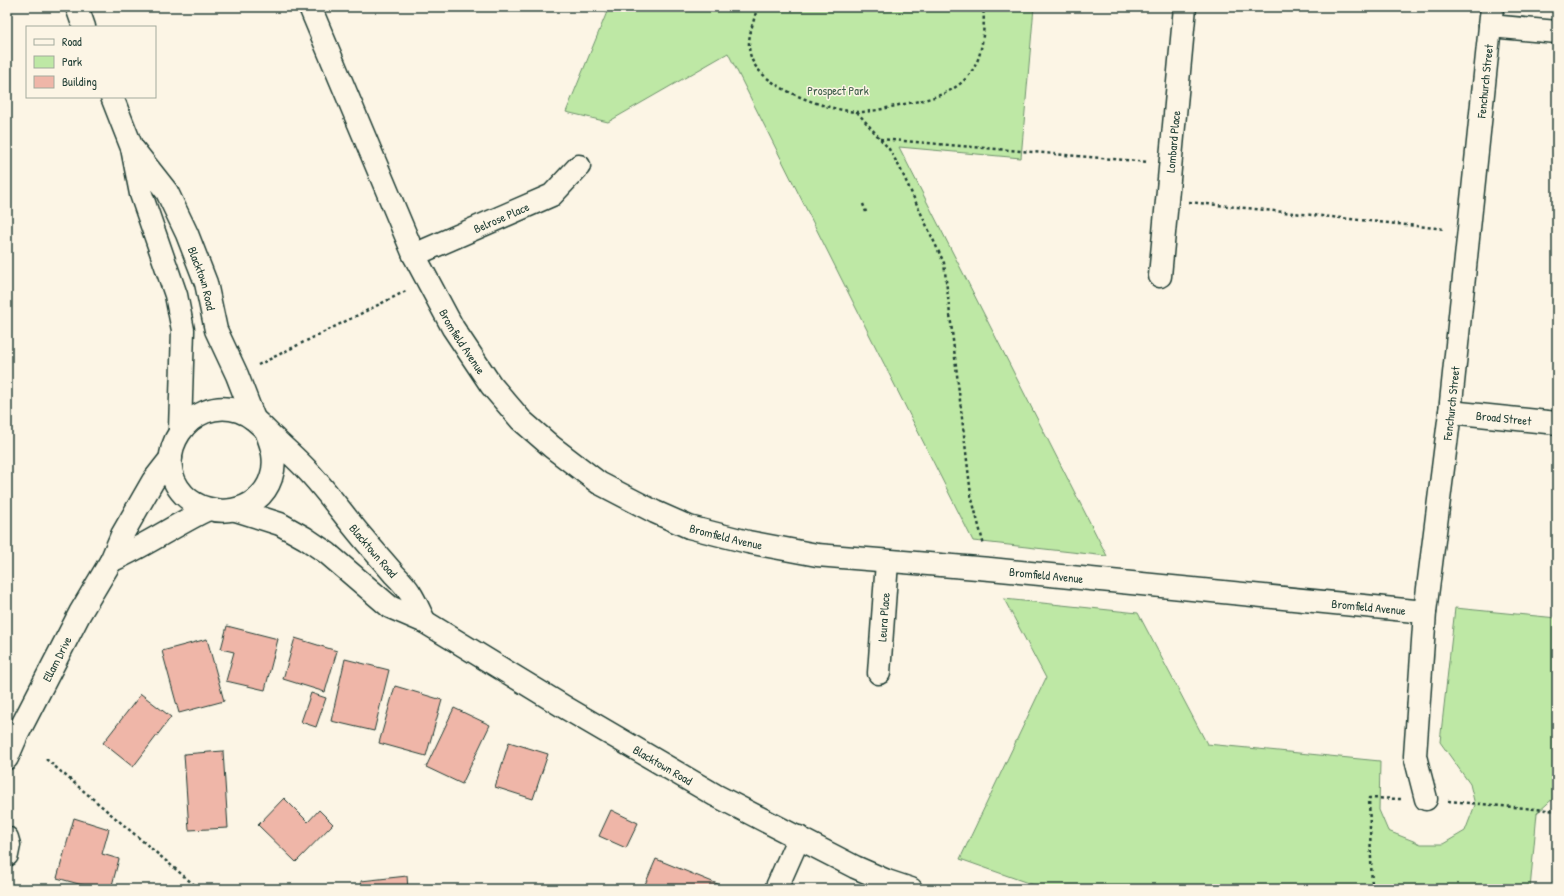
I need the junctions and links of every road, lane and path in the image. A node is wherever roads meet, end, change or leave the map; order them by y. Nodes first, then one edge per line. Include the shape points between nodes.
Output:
1 (77, 7) edge
2 (310, 7) edge
3 (757, 7) edge
4 (984, 7) edge
5 (1185, 7) edge
6 (1491, 16) edge
7 (84, 26) edge
8 (1557, 32) edge
9 (112, 98) edge
10 (857, 112) junction
11 (880, 139) junction
12 (132, 148) junction
13 (1170, 164) junction
14 (579, 166) dead end
15 (1167, 200) junction
16 (863, 204) dead end
17 (866, 212) dead end
18 (1469, 231) junction
19 (414, 255) junction
20 (1160, 276) dead end
21 (428, 280) junction
22 (237, 375) junction
23 (1450, 412) junction
24 (1557, 423) edge
25 (260, 425) junction
26 (180, 430) junction
27 (171, 458) junction
28 (208, 510) junction
29 (236, 510) junction
30 (111, 561) junction
31 (887, 562) junction
32 (990, 569) junction
33 (1425, 612) junction
34 (425, 622) junction
35 (879, 673) dead end
36 (7, 758) edge
37 (46, 759) dead end
38 (1426, 799) junction
39 (1557, 811) edge
40 (799, 837) junction
41 (7, 838) edge
42 (7, 855) edge
43 (199, 889) edge
44 (776, 889) edge
45 (911, 889) edge
46 (1372, 889) edge

1 - 7 street
2 - 19 street, Bromfield Avenue
3 - 10 path via 749,33 750,56 755,67 779,87 794,94 818,104
4 - 10 path via 983,32 976,64 952,90 926,100
5 - 13 street, Lombard Place
6 - 8 street
6 - 18 street, Fenchurch Street
9 - 12 street, Blacktown Road
10 - 11 path
11 - 13 path
11 - 32 path via 900,168 944,262 971,495
12 - 22 street, Blacktown Road via 167,192 187,234 206,283 216,330
12 - 26 street, Blacktown Road via 141,194 180,310 183,330
13 - 15 street, Lombard Place
14 - 19 street, Belrose Place via 552,195
15 - 18 path
15 - 20 street, Lombard Place
16 - 17 path
18 - 23 street, Fenchurch Street
19 - 21 street, Bromfield Avenue
21 - 22 path
21 - 31 street, Bromfield Avenue via 453,328 491,385 521,420 599,482 689,527 748,542 817,555
22 - 25 street, Blacktown Road
23 - 24 street, Broad Street
23 - 33 street, Fenchurch Street
25 - 26 street via 240,411 223,408 206,411
25 - 29 street via 272,446 274,462 271,478 263,492 251,503
25 - 34 street, Blacktown Road via 308,471 410,593
26 - 27 street
27 - 28 street via 174,477 184,494
27 - 30 street, Ellam Drive via 153,481 122,535
28 - 29 street
28 - 30 street
29 - 34 street, Blacktown Road via 280,524 305,538 327,553 390,607
30 - 36 street, Ellam Drive via 80,613
31 - 32 street, Bromfield Avenue
31 - 35 street, Leura Place
32 - 33 street, Bromfield Avenue
33 - 38 street, Fenchurch Street via 1415,756
34 - 40 street, Blacktown Road via 708,791
37 - 43 path
38 - 39 path
38 - 46 path via 1369,798
40 - 44 street
40 - 45 street, Blacktown Road via 855,867
41 - 42 street

